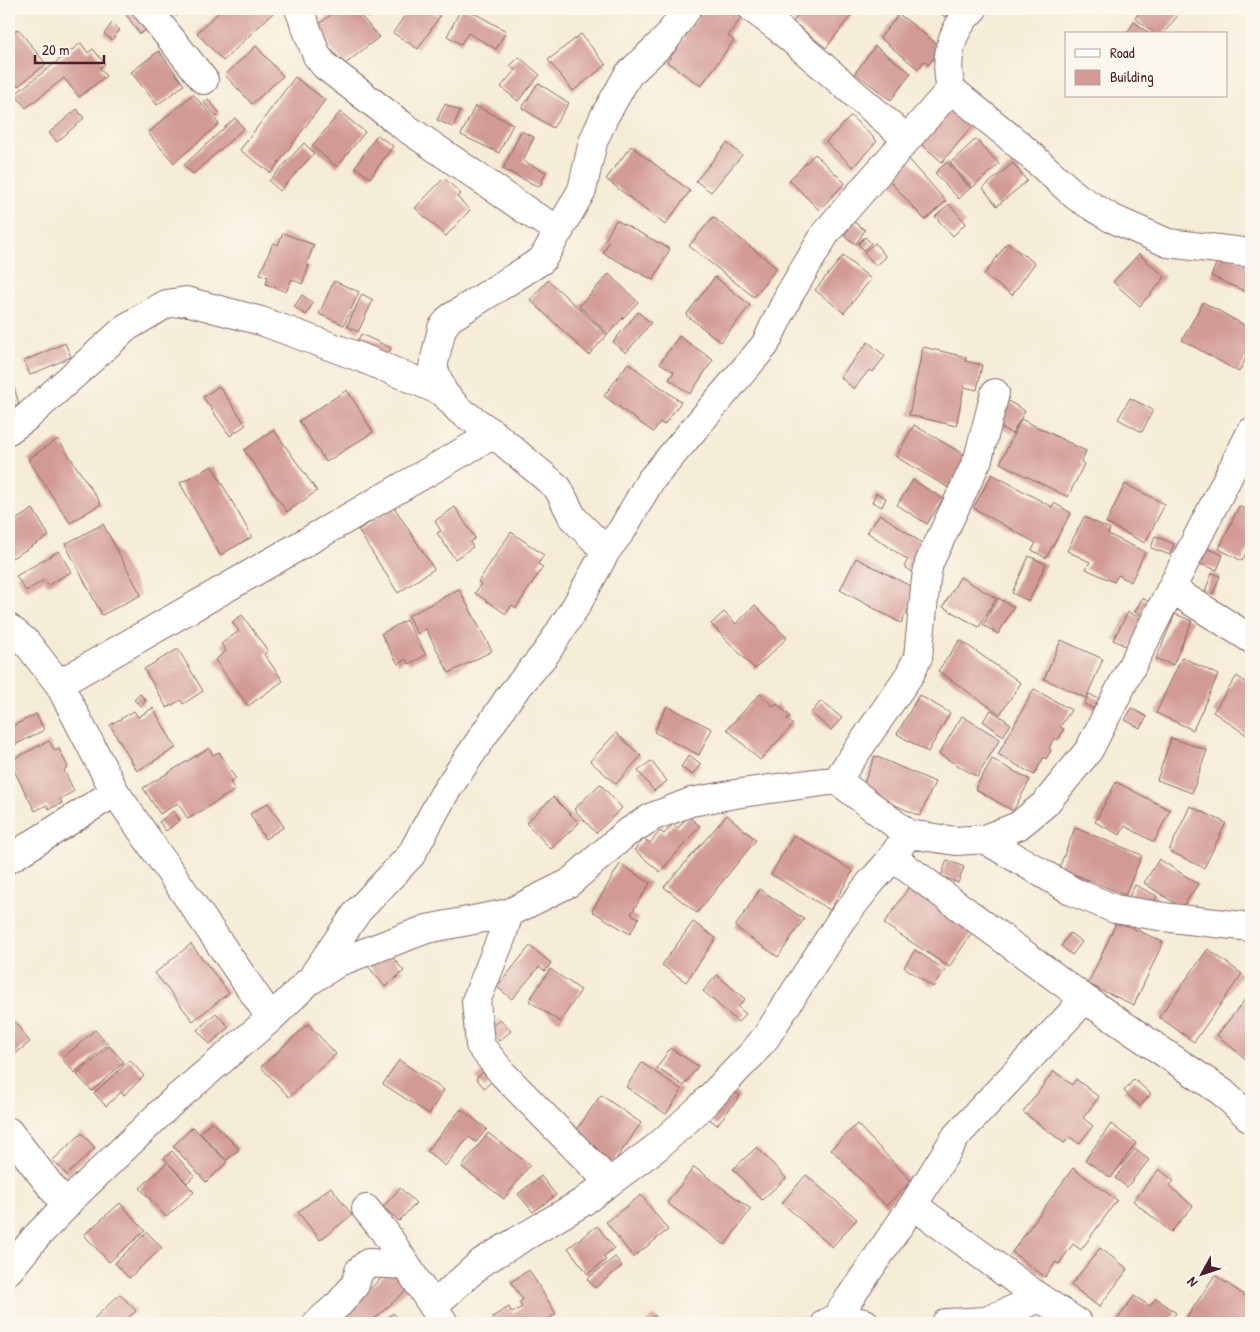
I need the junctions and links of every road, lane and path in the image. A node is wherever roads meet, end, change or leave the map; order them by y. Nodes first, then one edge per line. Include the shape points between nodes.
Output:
1 (147, 9) edge
2 (299, 9) edge
3 (688, 9) edge
4 (753, 9) edge
5 (973, 9) edge
6 (204, 80) dead end
7 (950, 89) junction
8 (907, 139) junction
9 (560, 230) junction
10 (1251, 253) edge
11 (443, 392) junction
12 (995, 393) dead end
13 (9, 430) edge
14 (1251, 432) edge
15 (494, 434) junction
16 (606, 551) junction
17 (1172, 589) junction
18 (9, 628) edge
19 (1251, 639) edge
20 (59, 684) junction
21 (837, 780) junction
22 (115, 792) junction
23 (908, 834) junction
24 (984, 839) junction
25 (892, 857) junction
26 (9, 859) edge
27 (509, 913) junction
28 (1251, 927) edge
29 (308, 982) junction
30 (1085, 999) junction
31 (271, 1018) junction
32 (1251, 1119) edge
33 (9, 1132) edge
34 (609, 1182) junction
35 (913, 1205) junction
36 (66, 1206) junction
37 (366, 1209) dead end
38 (394, 1259) junction
39 (9, 1270) edge
40 (1040, 1298) junction
41 (439, 1315) edge
42 (831, 1321) edge
43 (317, 1323) edge
44 (865, 1323) edge
45 (946, 1323) edge
46 (1078, 1323) edge

1 - 6 street
2 - 9 street via 317,56 325,66 402,125
3 - 9 street via 666,39 628,75 593,142 582,190
4 - 8 street
5 - 7 street via 956,30 950,48
7 - 8 street
7 - 10 street via 1077,197 1111,218 1168,243
8 - 16 street via 827,231 789,295 765,345 650,482
9 - 11 street via 542,260 450,318 442,328 433,367
11 - 13 street via 270,324 186,301 166,304 128,328
11 - 15 street via 459,410
12 - 21 street via 978,459 929,563 918,657 910,674
14 - 17 street
15 - 16 street via 558,488 573,518
15 - 20 street
16 - 29 street via 546,653 510,696 444,794 411,855 358,911
17 - 19 street
17 - 24 street via 1089,750 1045,804 1018,826
18 - 20 street via 26,642
20 - 22 street
21 - 23 street
21 - 27 street via 691,802 652,817 625,834 569,883
22 - 26 street
22 - 31 street
23 - 24 street via 956,841
23 - 25 street
24 - 28 street via 1074,892 1115,909
25 - 30 street
25 - 34 street via 841,920 766,1038 699,1110
27 - 29 street via 427,930 339,962
27 - 34 street via 476,1001 480,1045 503,1074
29 - 31 street
30 - 32 street via 1222,1092
30 - 35 street via 957,1135
31 - 36 street via 171,1103
33 - 36 street
34 - 41 street via 583,1202 482,1262
35 - 40 street
35 - 42 street
36 - 39 street
37 - 38 street via 384,1231
38 - 41 street
38 - 43 street via 368,1263 359,1271 355,1285 339,1304
40 - 45 street via 986,1321
40 - 46 street
42 - 44 street

